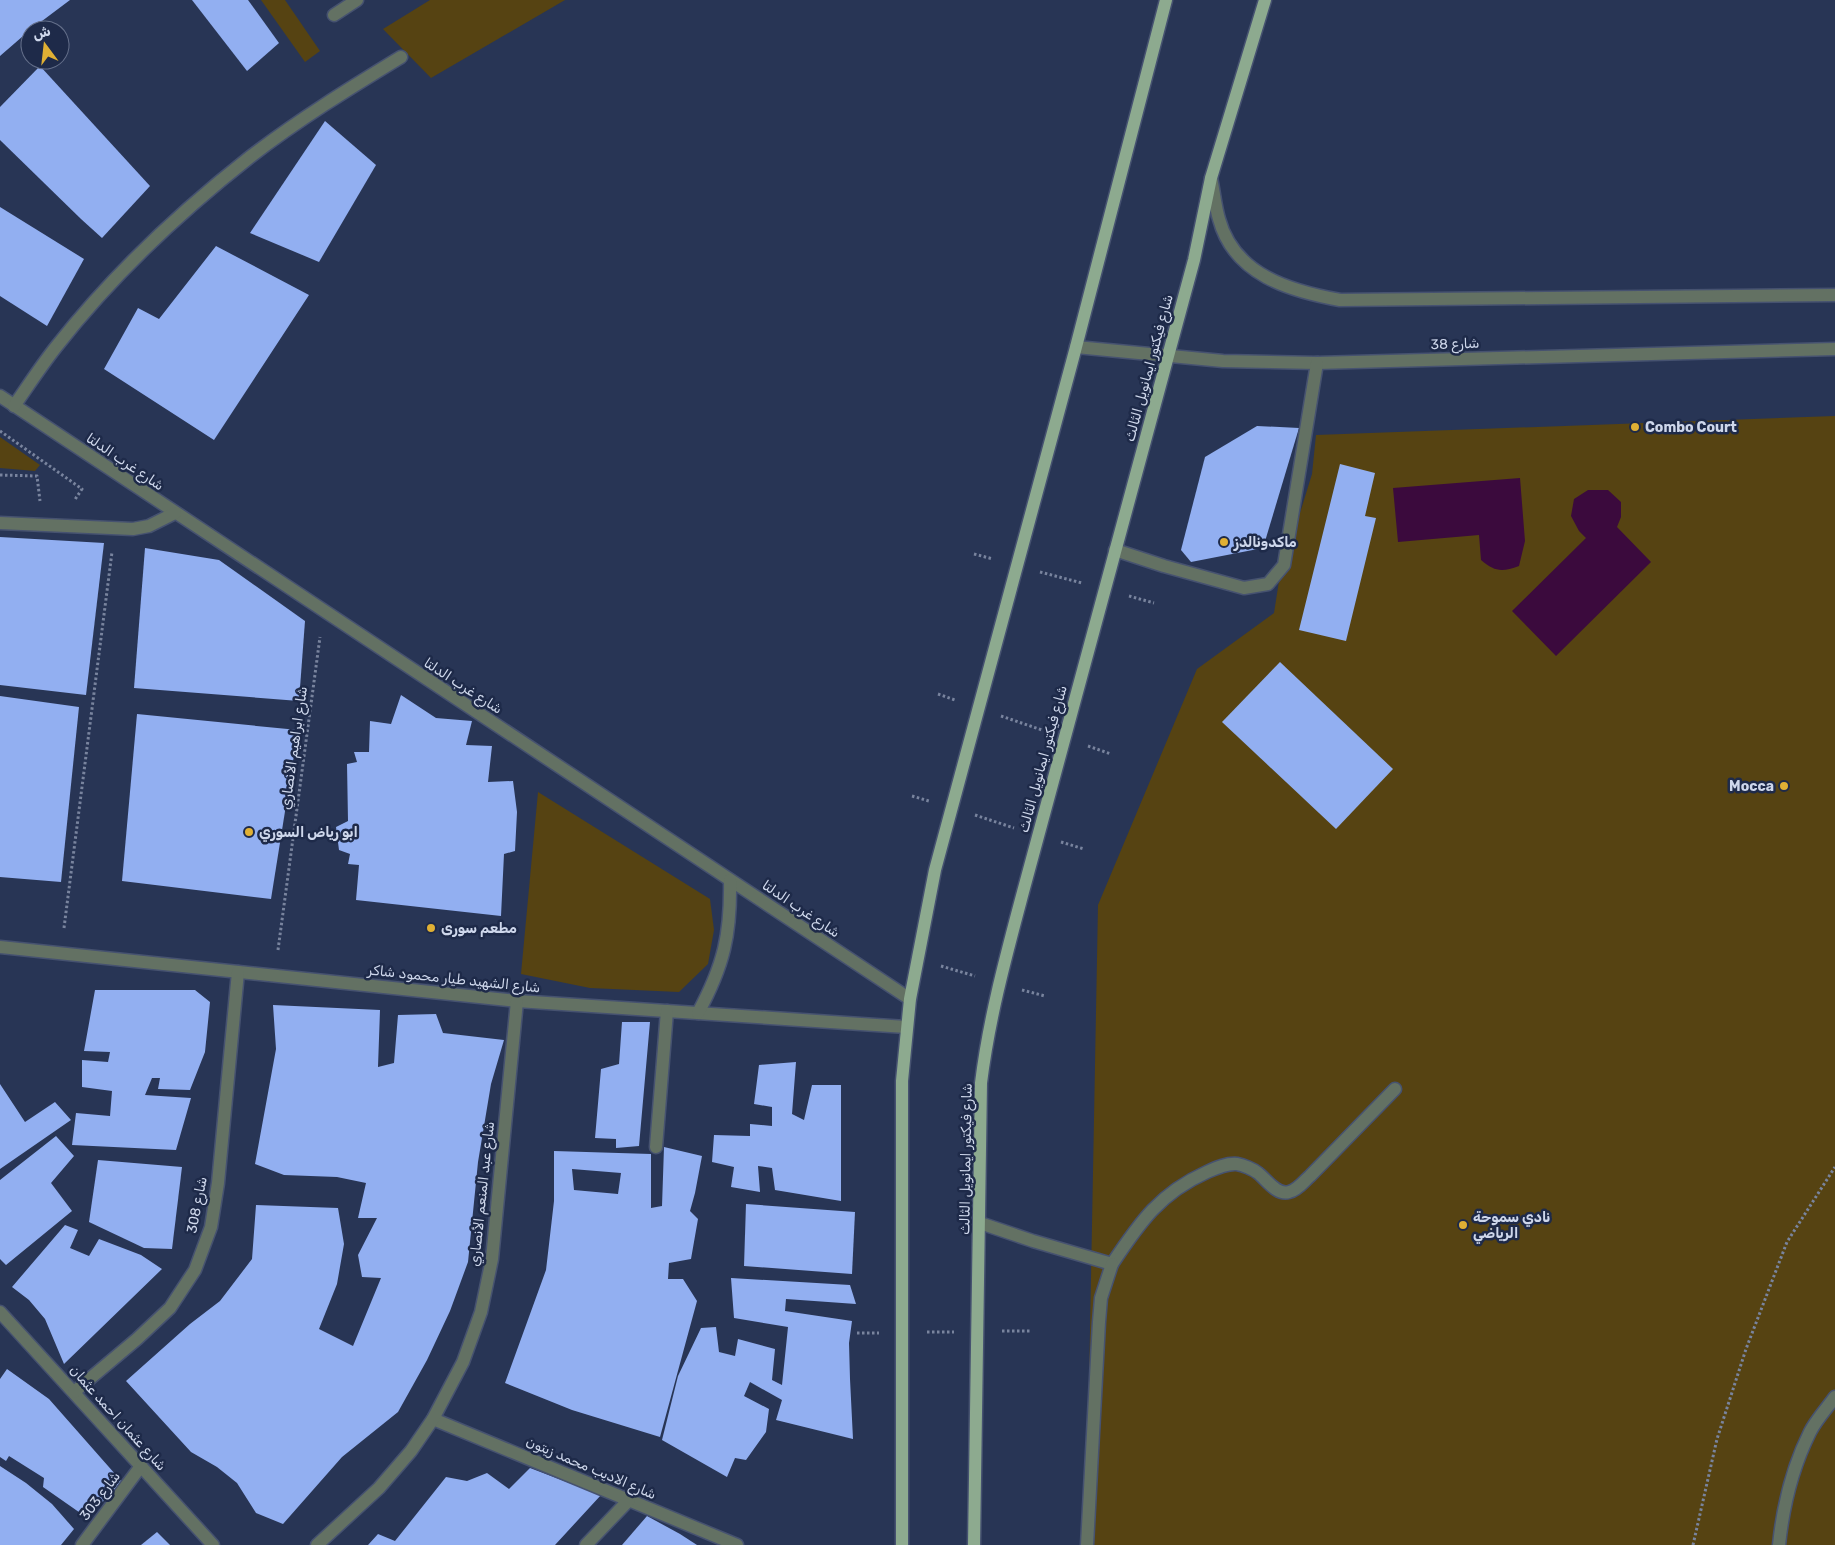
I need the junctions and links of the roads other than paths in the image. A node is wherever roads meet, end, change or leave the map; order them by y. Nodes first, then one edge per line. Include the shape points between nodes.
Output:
1 (357, 0) edge
2 (1166, 0) edge
3 (1265, 0) edge
4 (334, 15) dead end
5 (401, 57) dead end
6 (1211, 178) junction
7 (1835, 295) edge
8 (1076, 347) junction
9 (1835, 350) edge
10 (1168, 356) junction
11 (1317, 363) junction
12 (0, 396) edge
13 (14, 406) junction
14 (174, 513) junction
15 (0, 523) edge
16 (1115, 550) junction
17 (730, 880) junction
18 (0, 947) edge
19 (238, 972) junction
20 (910, 999) junction
21 (517, 1001) junction
22 (668, 1011) junction
23 (698, 1013) junction
24 (906, 1027) junction
25 (1395, 1089) dead end
26 (656, 1147) dead end
27 (980, 1223) junction
28 (1112, 1264) junction
29 (0, 1312) edge
30 (74, 1392) junction
31 (1835, 1397) edge
32 (432, 1419) junction
33 (141, 1466) junction
34 (628, 1500) junction
35 (82, 1545) edge
36 (213, 1545) edge
37 (317, 1545) edge
38 (586, 1545) edge
39 (737, 1545) edge
40 (902, 1545) edge
41 (974, 1545) edge
42 (1088, 1545) edge
43 (1779, 1545) edge

1 - 4 street
2 - 8 main road
3 - 6 main road, شارع فيكتور ايمانويل الثالث
5 - 13 street via 324,104 265,146 181,215 110,285 56,347
6 - 7 street via 1219,221 1238,255 1254,271 1310,295 1340,300
6 - 10 main road, شارع فيكتور ايمانويل الثالث via 1194,260
8 - 10 street, شارع 38
8 - 20 main road via 935,870
9 - 11 street, شارع 38
10 - 11 street, شارع 38
10 - 16 main road, شارع فيكتور ايمانويل الثالث
11 - 16 street via 1284,566 1268,584 1244,588
12 - 13 street, شارع غرب الدلتا
13 - 14 street, شارع غرب الدلتا
14 - 15 street via 149,526 133,529
14 - 17 street, شارع غرب الدلتا
16 - 27 main road, شارع فيكتور ايمانويل الثالث via 999,983 986,1043 981,1083
17 - 20 street, شارع غرب الدلتا
17 - 23 street via 731,908 722,963
18 - 19 street, شارع الشهيد طيار محمود شاكر
19 - 21 street, شارع الشهيد طيار محمود شاكر
19 - 30 street, شارع 308 via 218,1183 211,1227 195,1270 170,1308
20 - 24 main road
21 - 22 street, شارع الشهيد طيار محمود شاكر
21 - 32 street, شارع عبد المنعم الأنصاري via 492,1259 480,1312 463,1362
22 - 23 street, شارع الشهيد طيار محمود شاكر
22 - 26 street
23 - 24 street, شارع الشهيد طيار محمود شاكر
24 - 40 main road via 902,1120
25 - 28 street via 1300,1186 1290,1192 1278,1191 1256,1171 1236,1164 1217,1168 1182,1184 1164,1197 1136,1228
27 - 28 street
27 - 41 main road, شارع فيكتور ايمانويل الثالث
28 - 42 street via 1101,1298
29 - 30 street, شارع عثمان احمد عثمان
30 - 33 street, شارع عثمان احمد عثمان
31 - 43 street via 1811,1431 1794,1471
32 - 34 street, شارع الاديب محمد زيتون
32 - 37 street, شارع عبد المنعم الأنصاري via 411,1451 379,1488
33 - 35 street, شارع 303
33 - 36 street, شارع عثمان احمد عثمان
34 - 38 street
34 - 39 street, شارع الاديب محمد زيتون

